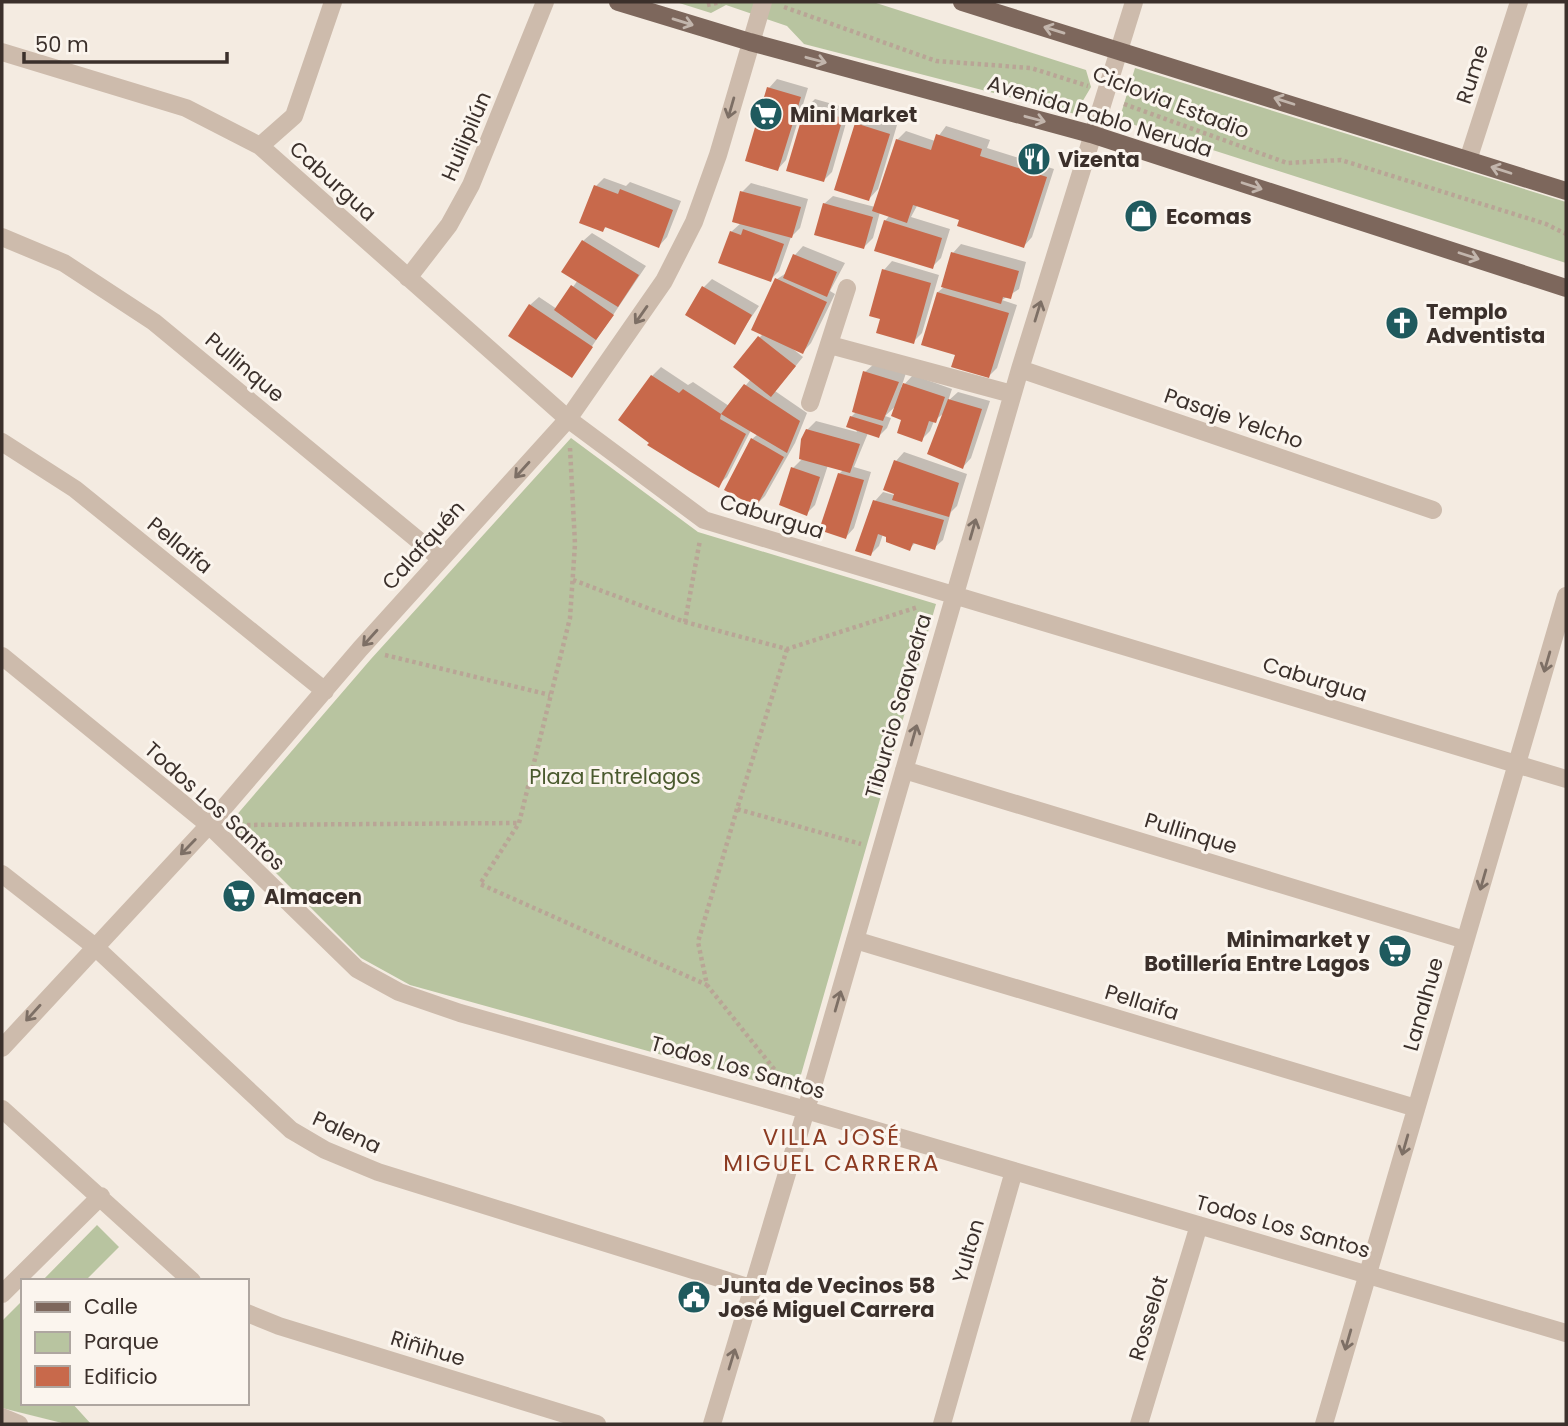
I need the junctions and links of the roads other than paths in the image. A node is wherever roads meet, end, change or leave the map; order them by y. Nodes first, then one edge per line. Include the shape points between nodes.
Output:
1 (332, 2) edge
2 (545, 2) edge
3 (618, 2) edge
4 (763, 2) edge
5 (962, 2) edge
6 (1134, 2) edge
7 (1519, 2) edge
8 (750, 42) junction
9 (1120, 49) junction
10 (2, 52) edge
11 (1091, 134) junction
12 (260, 146) junction
13 (1468, 160) junction
14 (1566, 191) edge
15 (2, 237) edge
16 (408, 278) junction
17 (847, 288) dead end
18 (1566, 288) edge
19 (830, 345) junction
20 (1020, 369) junction
21 (1012, 394) junction
22 (810, 403) dead end
23 (569, 419) junction
24 (2, 442) edge
25 (1433, 510) dead end
26 (441, 559) junction
27 (954, 594) junction
28 (1566, 596) edge
29 (2, 656) edge
30 (325, 691) junction
31 (1517, 764) junction
32 (904, 769) junction
33 (1566, 779) edge
34 (209, 825) junction
35 (2, 874) edge
36 (855, 940) junction
37 (1465, 940) junction
38 (94, 946) junction
39 (2, 1048) edge
40 (1416, 1108) junction
41 (2, 1110) edge
42 (806, 1110) junction
43 (1014, 1171) junction
44 (101, 1196) junction
45 (1199, 1225) junction
46 (1367, 1275) junction
47 (190, 1279) edge
48 (754, 1289) junction
49 (2, 1294) edge
50 (248, 1313) edge
51 (1566, 1333) edge
52 (2, 1417) edge
53 (19, 1424) edge
54 (597, 1424) edge
55 (712, 1424) edge
56 (942, 1424) edge
57 (1139, 1424) edge
58 (1324, 1424) edge

1 - 12 street via 294,116
2 - 16 street, Huilipilún via 471,185 449,225
3 -> 8 main road, Avenida Pablo Neruda
4 - 8 street, Calafquén
9 -> 5 main road
6 - 9 street, Tiburcio Saavedra
7 - 13 street, Rume
8 -> 11 main road, Avenida Pablo Neruda
8 -> 23 street, Calafquén via 694,222 664,281
9 - 11 street, Tiburcio Saavedra
13 -> 9 main road
10 - 12 street, Caburgua via 186,108
11 -> 18 main road, Avenida Pablo Neruda
20 -> 11 street, Tiburcio Saavedra
12 - 16 street, Caburgua
14 -> 13 main road
15 - 26 street, Pullinque via 64,263 154,322
16 - 23 street, Caburgua
17 - 19 street
19 - 21 street
19 - 22 street
20 - 21 street, Tiburcio Saavedra
20 - 25 street, Pasaje Yelcho
27 -> 21 street, Tiburcio Saavedra
23 -> 26 street, Calafquén
23 - 27 street, Caburgua via 704,520
24 - 30 street, Pellaifa via 75,489
26 -> 30 street, Calafquén
27 - 31 street, Caburgua
32 -> 27 street, Tiburcio Saavedra
28 -> 31 street, Lanalhue
29 - 34 street, Todos Los Santos
30 - 34 street, Calafquén
31 - 33 street, Caburgua
31 -> 37 street, Lanalhue
32 - 36 street, Tiburcio Saavedra
32 - 37 street, Pullinque
34 -> 38 street, Calafquén
34 - 42 street, Todos Los Santos via 357,969 399,992
35 - 38 street, Palena
36 - 40 street, Pellaifa
42 -> 36 street, Tiburcio Saavedra
37 - 40 street, Lanalhue
38 -> 39 street, Calafquén
38 - 48 street, Palena via 291,1130 325,1150 378,1172
40 -> 46 street, Lanalhue
41 - 44 street
42 - 43 street, Todos Los Santos
42 - 48 street, Tiburcio Saavedra
43 - 45 street, Todos Los Santos
43 - 56 street, Yulton
44 - 47 street
44 - 49 street
45 - 46 street, Todos Los Santos
45 - 57 street, Rosselot
46 - 51 street, Todos Los Santos
46 -> 58 street, Lanalhue
55 -> 48 street, Tiburcio Saavedra
50 - 54 street, Riñihue
52 - 53 street

